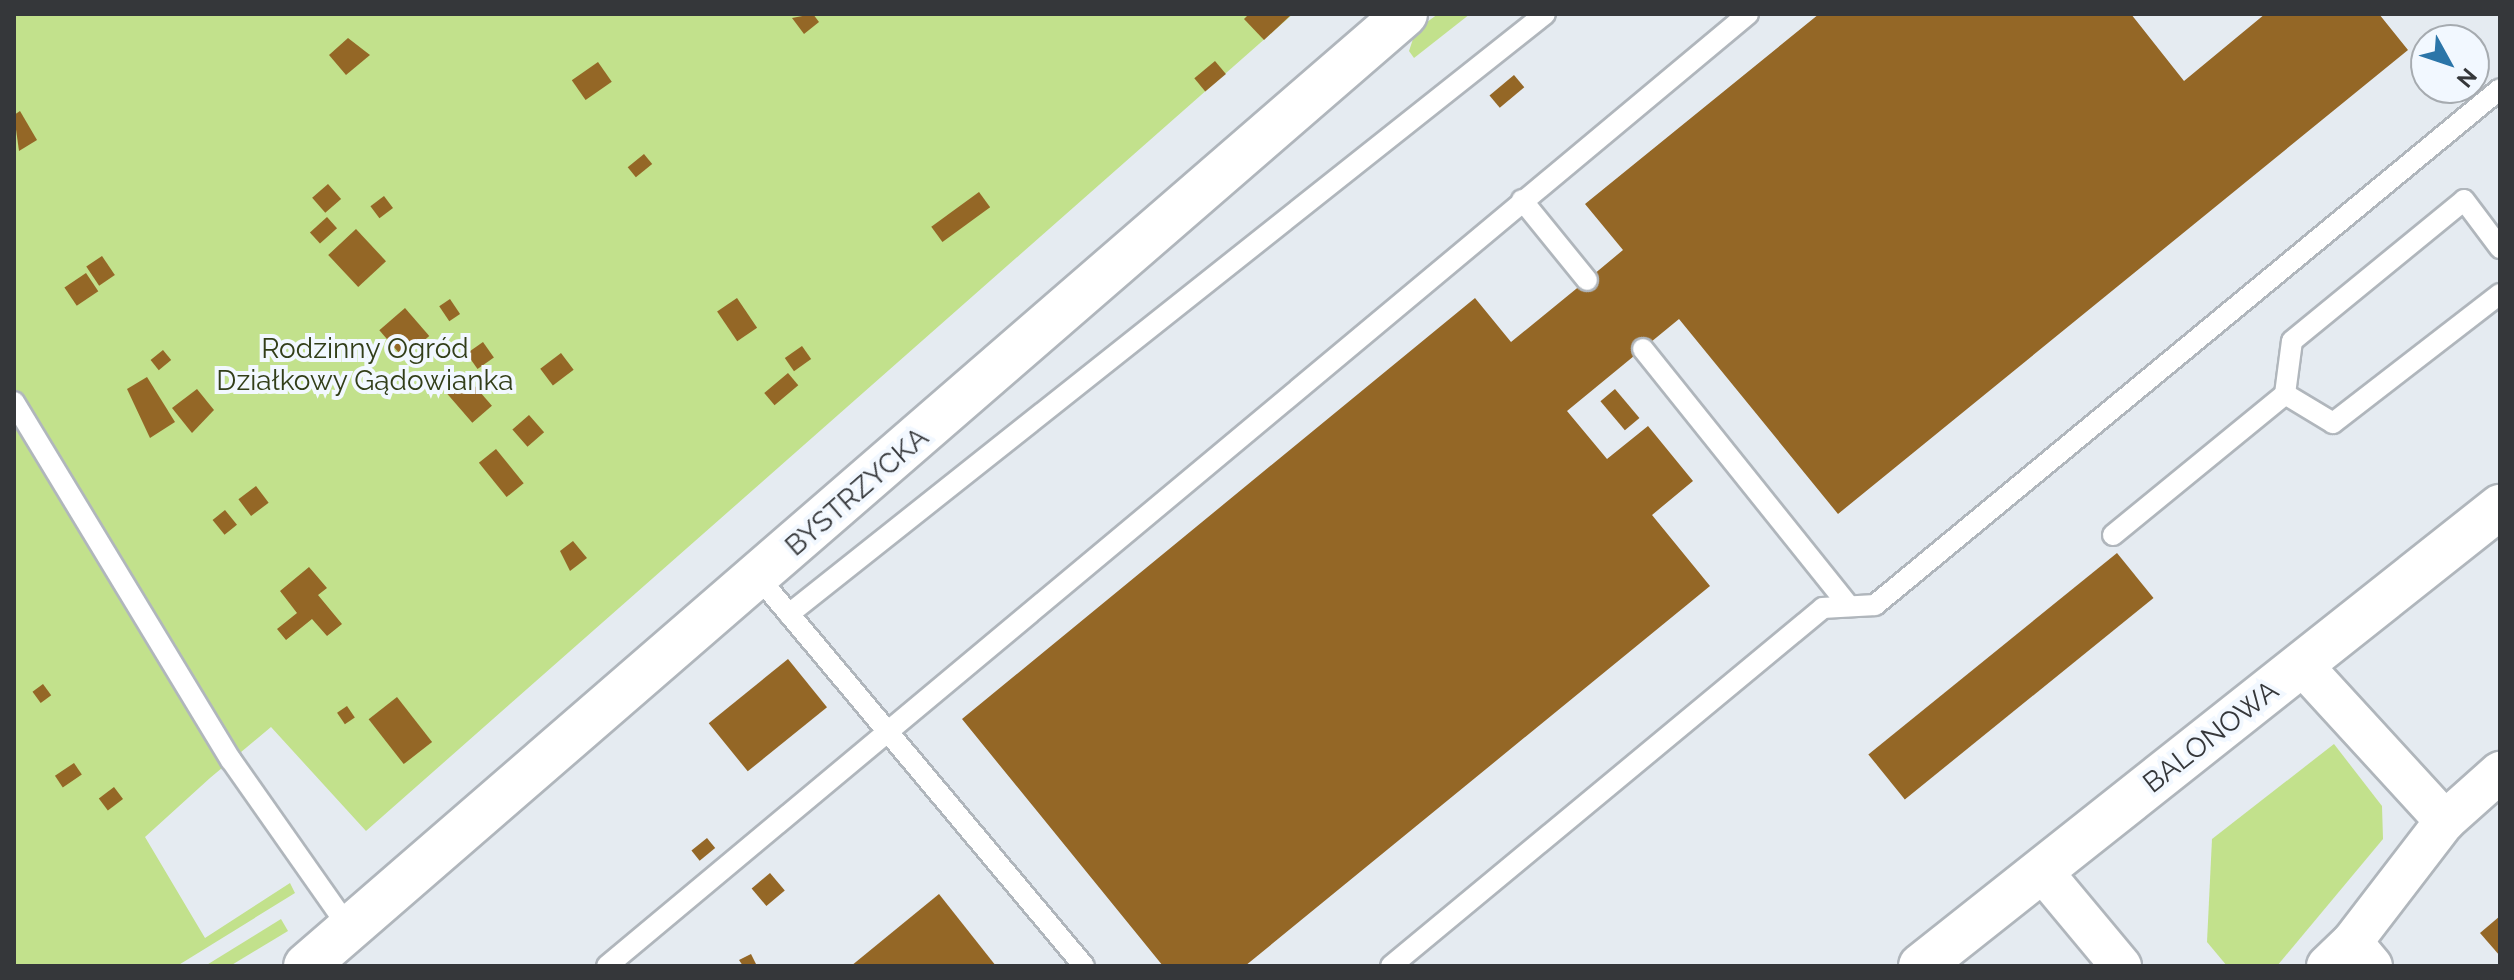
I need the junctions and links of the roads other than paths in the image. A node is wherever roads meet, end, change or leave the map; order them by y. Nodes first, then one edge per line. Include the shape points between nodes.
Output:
1 (1405, 14) edge
2 (1545, 14) edge
3 (1748, 14) edge
4 (2500, 89) edge
5 (1522, 200) junction
6 (2500, 248) edge
7 (1587, 280) dead end
8 (2500, 294) edge
9 (1643, 349) dead end
10 (2285, 394) junction
11 (14, 402) edge
12 (2500, 507) edge
13 (2113, 535) dead end
14 (759, 578) junction
15 (1849, 606) junction
16 (789, 614) junction
17 (2302, 665) junction
18 (888, 729) junction
19 (2500, 772) edge
20 (2445, 821) junction
21 (2041, 870) junction
22 (352, 932) junction
23 (2351, 958) edge
24 (306, 966) edge
25 (607, 966) edge
26 (1084, 966) edge
27 (1391, 966) edge
28 (1921, 966) edge
29 (2121, 966) edge

1 - 14 street, BYSTRZYCKA
2 - 16 lane
3 - 5 lane
4 - 15 lane via 1875,605
5 - 7 lane
5 - 18 lane
6 - 10 lane via 2464,200 2292,341
8 - 10 lane via 2333,423
9 - 15 lane
10 - 13 lane
11 - 22 lane via 231,760
12 - 17 street, BALONOWA
14 - 16 lane
14 - 22 street, BYSTRZYCKA
15 - 27 lane via 1823,608
16 - 18 lane
17 - 20 street
17 - 21 street, BALONOWA
18 - 25 lane
18 - 26 lane
19 - 20 street
20 - 23 street
21 - 28 street, BALONOWA
21 - 29 street
22 - 24 street, BYSTRZYCKA

